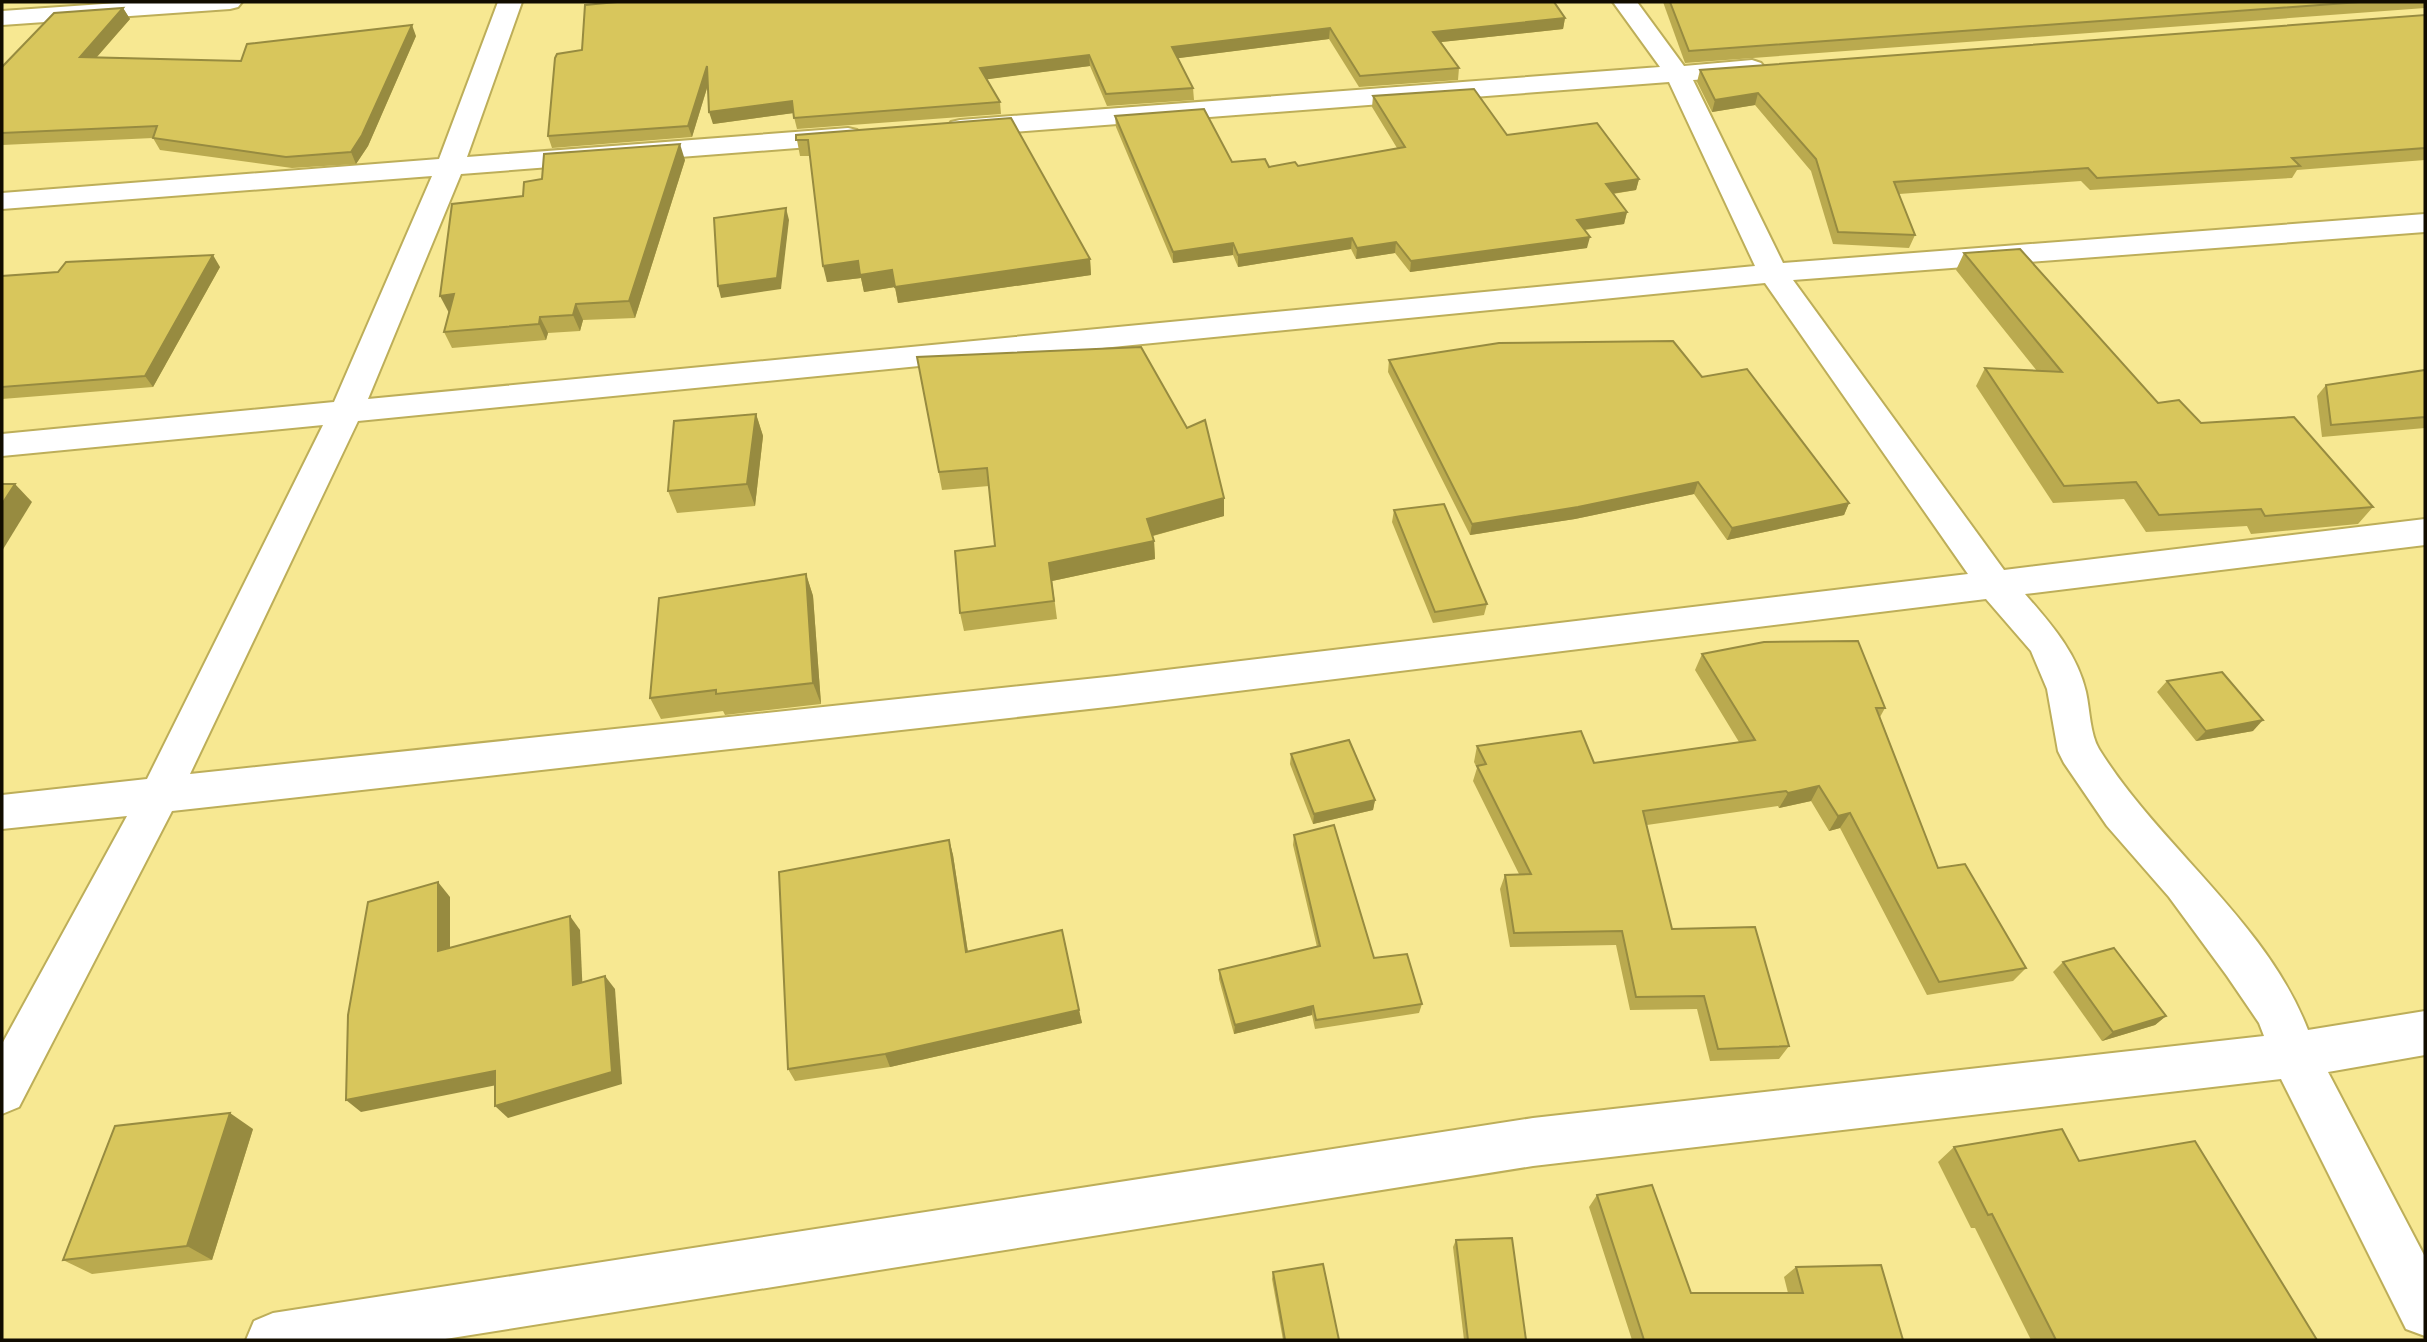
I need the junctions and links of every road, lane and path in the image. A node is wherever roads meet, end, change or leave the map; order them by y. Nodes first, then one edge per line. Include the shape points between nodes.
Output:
1 (230, 2) edge
2 (510, 2) edge
3 (1625, 2) edge
4 (2, 18) edge
5 (1774, 66) edge
6 (1676, 73) junction
7 (937, 130) edge
8 (868, 135) edge
9 (450, 167) junction
10 (2, 201) edge
11 (2425, 223) edge
12 (1773, 273) junction
13 (346, 412) junction
14 (2, 445) edge
15 (2425, 532) edge
16 (1994, 583) junction
17 (160, 794) junction
18 (2, 812) edge
19 (2425, 1034) edge
20 (2294, 1055) junction
21 (2, 1091) edge
22 (2425, 1310) edge
23 (273, 1340) edge

1 - 4 street
2 - 9 street
3 - 6 street
5 - 6 street
6 - 7 street
6 - 12 street
8 - 9 street
9 - 10 street
9 - 13 street
11 - 12 street
12 - 13 street
12 - 16 street
13 - 14 street
13 - 17 street
15 - 16 street
16 - 17 street via 1116,691
16 - 20 street via 2047,644 2066,689 2078,751 2122,814 2184,884 2243,962 2277,1012
17 - 18 street
17 - 21 street
19 - 20 street
20 - 22 street
20 - 23 street via 1533,1142

